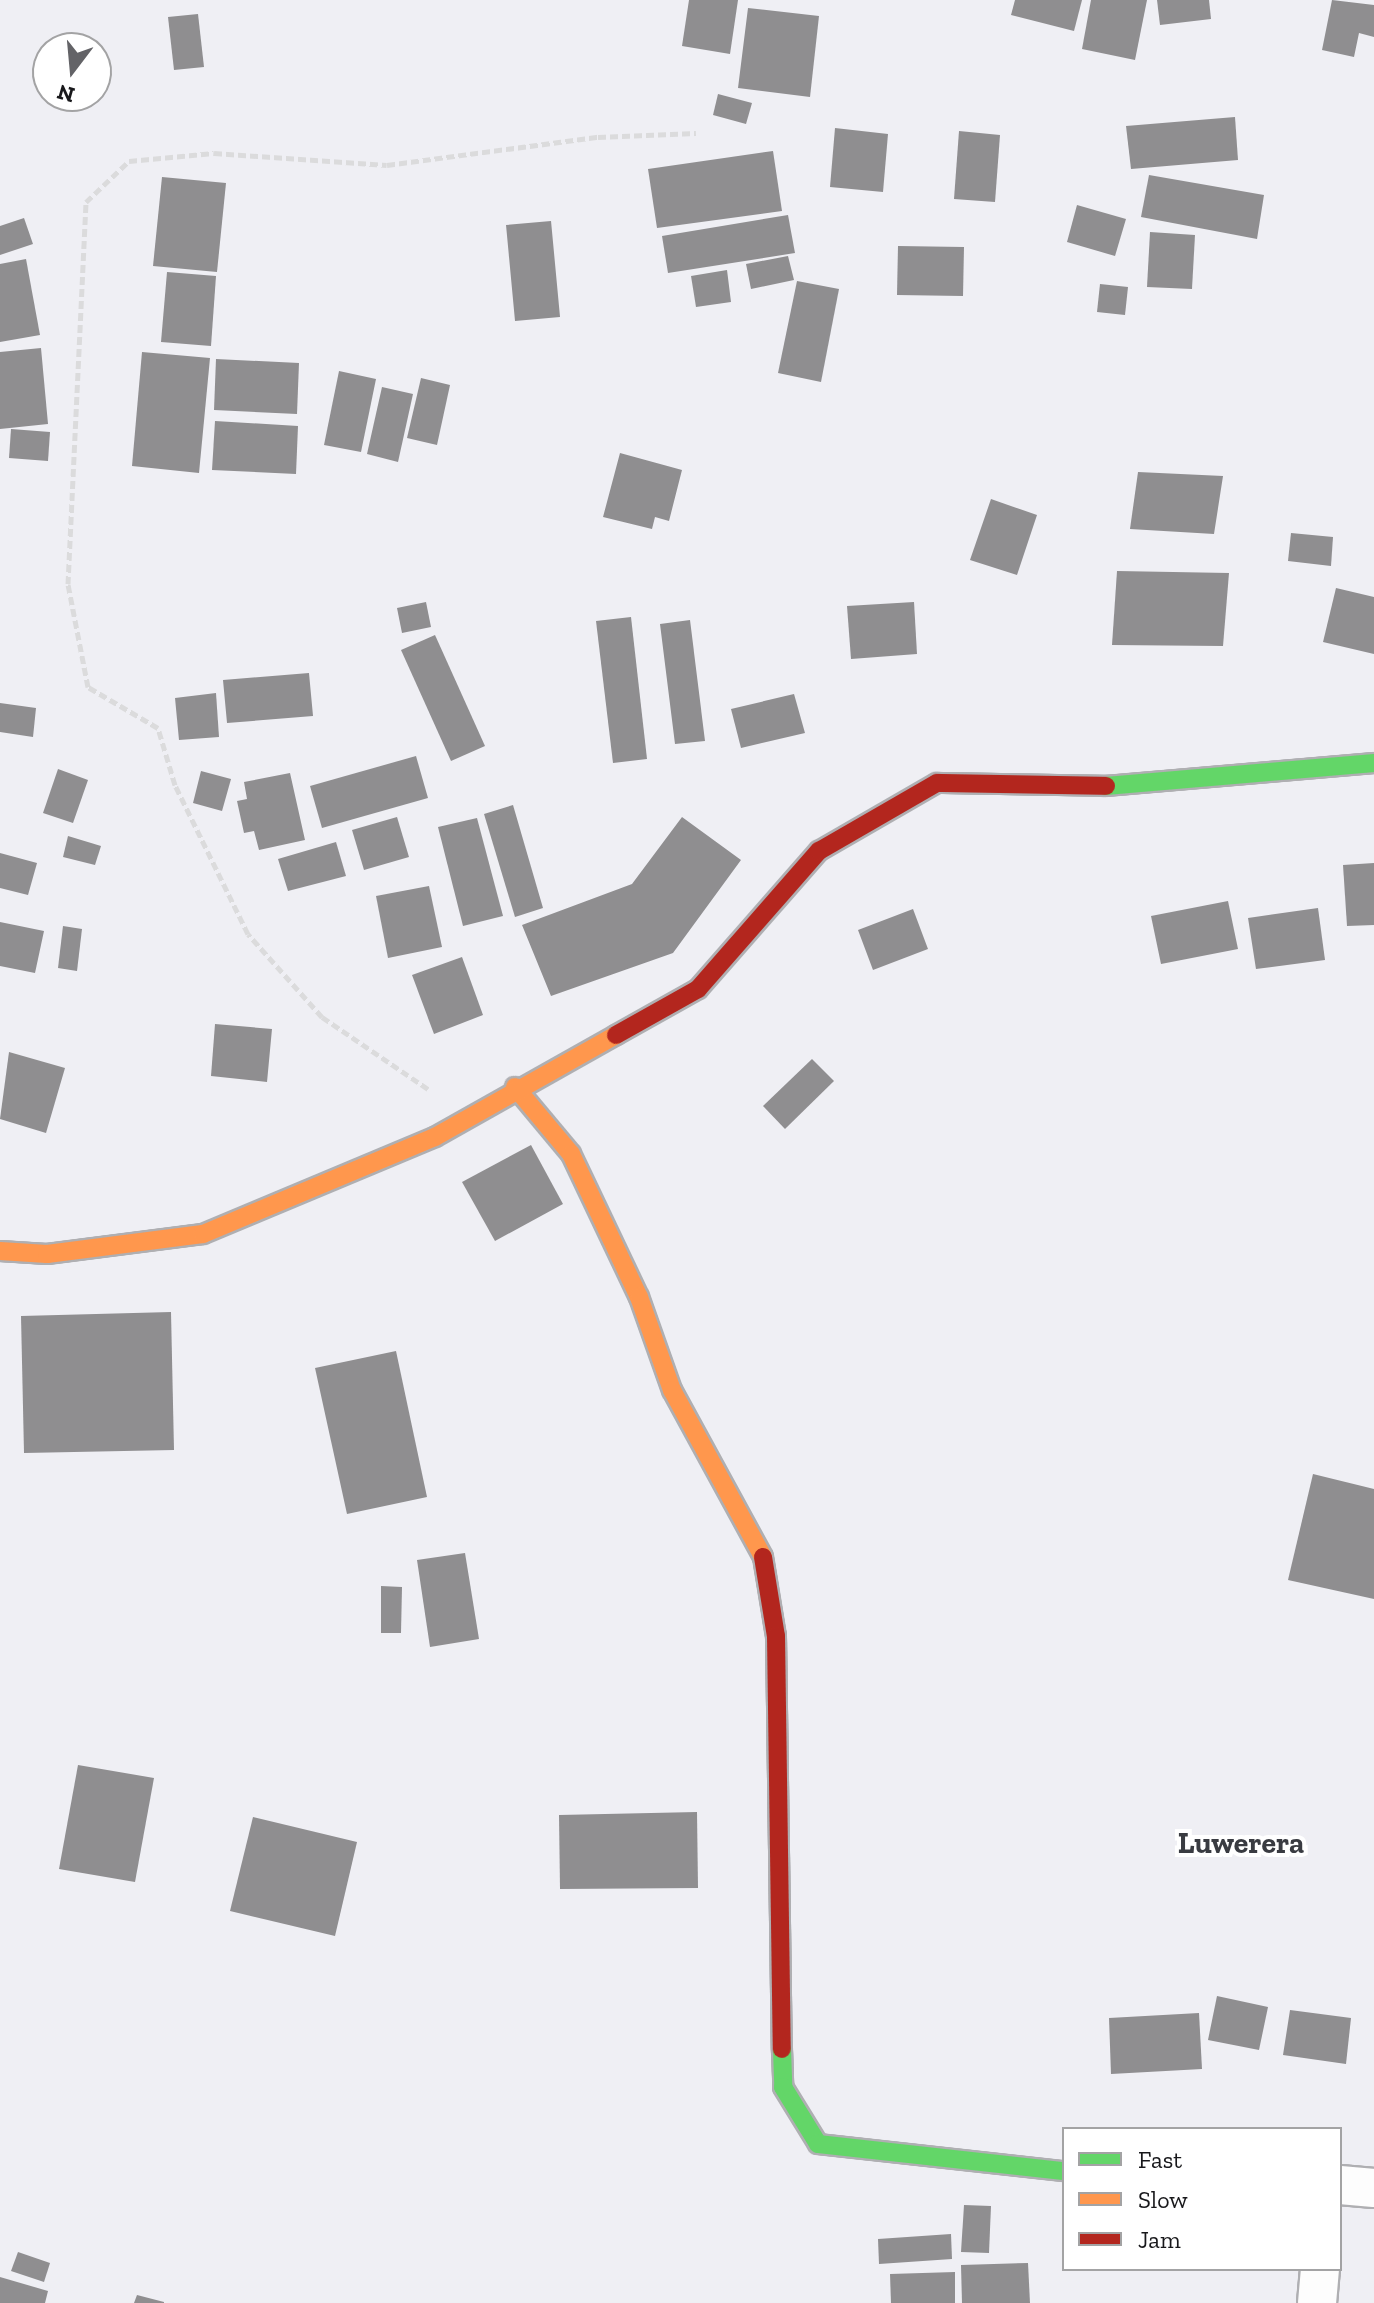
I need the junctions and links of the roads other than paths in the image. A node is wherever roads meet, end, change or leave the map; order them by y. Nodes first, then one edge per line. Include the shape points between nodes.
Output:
1 (1374, 763) edge
2 (515, 1087) junction
3 (0, 1251) edge
4 (1062, 2171) edge
5 (1342, 2185) edge
6 (1374, 2188) edge
7 (1320, 2271) edge
8 (1317, 2303) edge

1 - 2 street via 1299,765 1139,787 937,783 819,851 698,989
2 - 3 street via 435,1137 203,1234 47,1254
2 - 4 street via 571,1154 639,1297 672,1390 761,1545 776,1636 783,2087 818,2144
5 - 6 street
7 - 8 street

